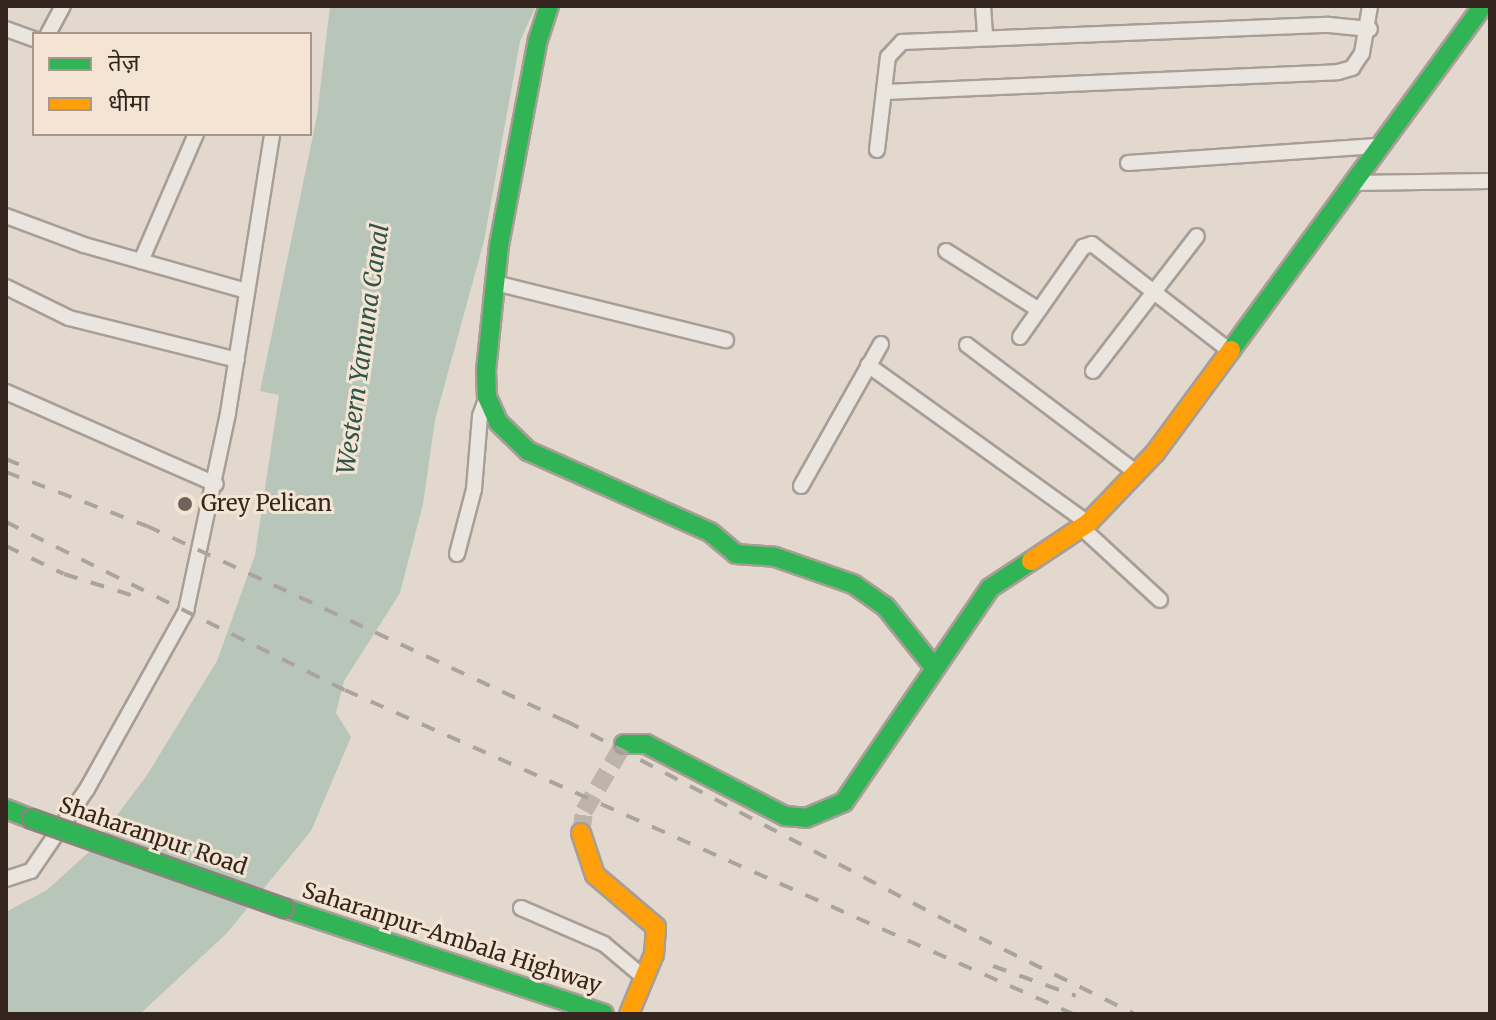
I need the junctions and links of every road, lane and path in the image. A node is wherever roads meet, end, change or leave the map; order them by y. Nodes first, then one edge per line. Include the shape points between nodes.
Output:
1 (63, 6) edge
2 (549, 6) edge
3 (983, 6) edge
4 (1370, 6) edge
5 (1483, 6) edge
6 (6, 29) edge
7 (1370, 29) junction
8 (49, 32) edge
9 (985, 37) junction
10 (32, 38) edge
11 (885, 92) junction
12 (195, 136) edge
13 (272, 136) edge
14 (1380, 146) junction
15 (877, 150) dead end
16 (1128, 163) dead end
17 (1490, 181) edge
18 (1353, 183) junction
19 (6, 216) edge
20 (1197, 236) dead end
21 (946, 251) dead end
22 (141, 261) junction
23 (495, 283) junction
24 (6, 287) edge
25 (1156, 290) junction
26 (247, 291) junction
27 (1039, 310) junction
28 (1020, 337) dead end
29 (726, 340) dead end
30 (881, 344) dead end
31 (967, 345) dead end
32 (1230, 351) junction
33 (237, 360) junction
34 (868, 365) junction
35 (1093, 371) dead end
36 (6, 392) edge
37 (487, 397) junction
38 (1137, 473) junction
39 (216, 484) junction
40 (801, 486) dead end
41 (1085, 525) junction
42 (457, 554) dead end
43 (1160, 600) dead end
44 (933, 666) junction
45 (624, 744) dead end
46 (6, 809) edge
47 (581, 833) tunnel mouth
48 (6, 879) edge
49 (284, 908) joint
50 (521, 908) dead end
51 (641, 975) junction
52 (574, 1010) edge
53 (604, 1014) edge
54 (629, 1014) edge

1 - 8 street
2 - 23 street via 532,67
3 - 9 street
4 - 7 street
5 - 14 street
6 - 10 street
7 - 9 street via 1329,25
7 - 11 street via 1357,63 1338,72
9 - 11 street via 898,44 888,57
11 - 15 street
12 - 22 street
13 - 26 street
14 - 16 street
14 - 18 street
17 - 18 street
18 - 32 street
19 - 22 street
20 - 25 street
21 - 27 street
22 - 26 street
23 - 29 street
23 - 37 street
24 - 33 street via 69,318
25 - 27 street via 1090,244
25 - 32 street
25 - 35 street
26 - 33 street
27 - 28 street
30 - 34 street
31 - 38 street
32 - 38 street
33 - 39 street
34 - 40 street
34 - 41 street
36 - 39 street
37 - 42 street via 480,416 474,489
37 - 44 street via 510,436 556,466 710,532 736,554 815,567 874,597
38 - 41 street
39 - 48 street via 186,611 174,635 111,738 93,780 31,871
41 - 43 street
41 - 44 street via 997,580
44 - 45 street via 844,802 806,818 785,816 646,744
46 - 49 street, Shaharanpur Road, bridge
47 - 51 street via 595,875 656,927 654,954
49 - 52 street, Saharanpur-Ambala Highway
50 - 51 street via 604,944
51 - 54 street
52 - 53 street, Saharanpur-Ambala Highway

